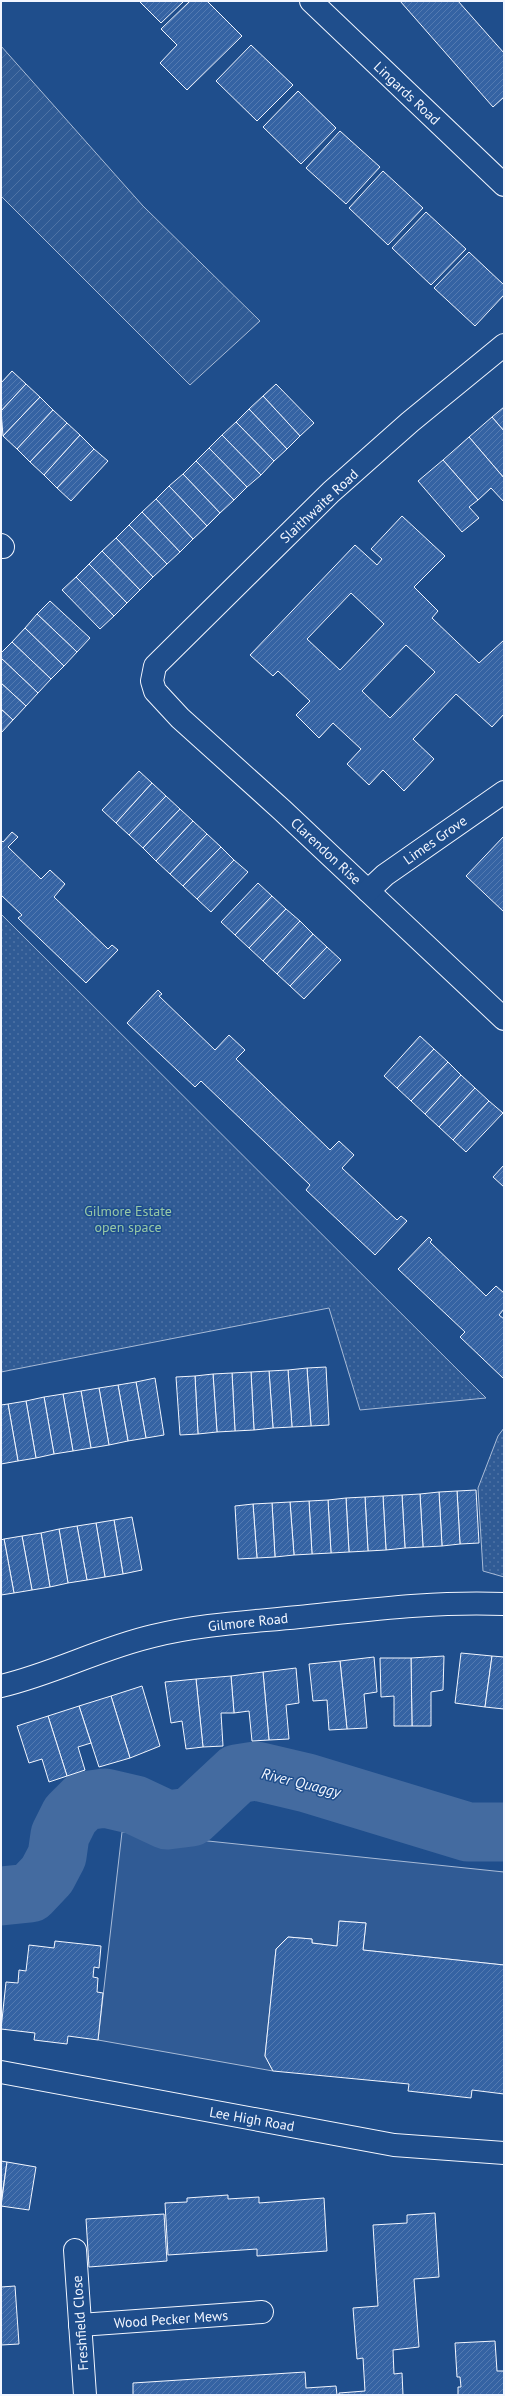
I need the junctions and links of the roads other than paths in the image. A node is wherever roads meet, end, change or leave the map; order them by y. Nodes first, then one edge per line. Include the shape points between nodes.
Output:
1 (311, 1) edge
2 (504, 185) edge
3 (504, 345) edge
4 (152, 681) joint
5 (504, 792) edge
6 (368, 891) junction
7 (504, 1019) edge
8 (504, 1604) edge
9 (1, 1686) edge
10 (1, 2072) edge
11 (504, 2153) edge
12 (74, 2250) dead end
13 (262, 2312) dead end
14 (80, 2325) junction
15 (85, 2395) edge

1 - 2 main road, Lingards Road
3 - 4 main road, Slaithwaite Road via 410,422 331,492 155,666
4 - 6 main road, Clarendon Rise via 155,691 180,718
5 - 6 main road, Limes Grove via 385,875
6 - 7 main road, Clarendon Rise
8 - 9 main road, Gilmore Road via 351,1612 200,1627 152,1636 107,1649 52,1671
10 - 11 main road, Lee High Road via 394,2145
12 - 14 main road, Freshfield Close
13 - 14 main road, Wood Pecker Mews
14 - 15 main road, Freshfield Close

